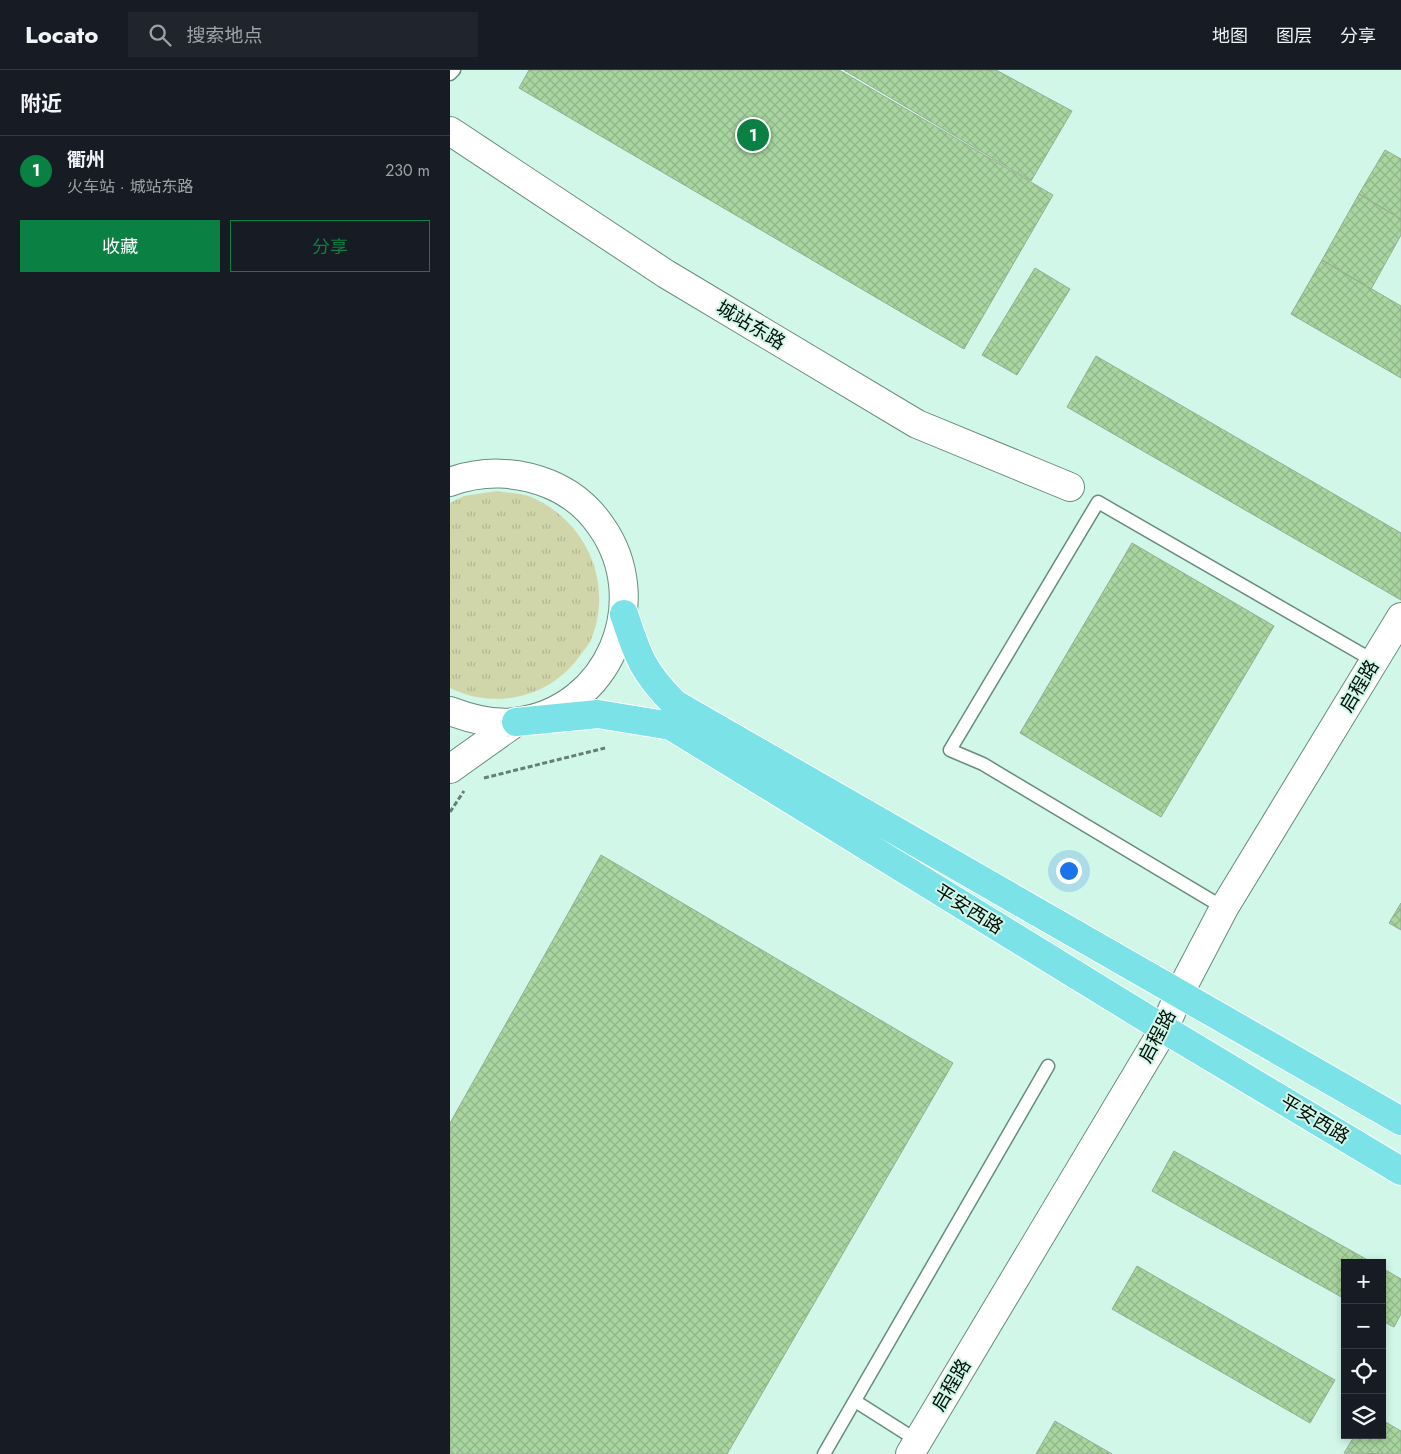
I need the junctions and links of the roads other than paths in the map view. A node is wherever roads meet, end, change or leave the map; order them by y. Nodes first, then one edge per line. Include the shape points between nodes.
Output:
1 (454, 70) edge
2 (450, 74) edge
3 (450, 131) edge
4 (450, 482) edge
5 (1070, 487) dead end
6 (624, 614) junction
7 (1401, 617) edge
8 (1374, 661) junction
9 (450, 711) edge
10 (516, 722) junction
11 (460, 778) edge
12 (1224, 908) junction
13 (1179, 994) junction
14 (1164, 1029) junction
15 (1048, 1066) dead end
16 (1401, 1121) edge
17 (1401, 1171) edge
18 (855, 1401) junction
19 (914, 1447) edge
20 (824, 1454) edge

1 - 2 lane
3 - 5 street, 城站东路 via 666,274 917,424
4 - 6 street via 490,472 530,476 563,490 591,511 611,540 623,573
6 - 10 street via 613,654 589,687 556,710
6 - 13 main road, 平安西路 via 638,656 654,683 675,704
7 - 8 street, 启程路
8 - 12 street, 启程路
8 - 12 lane via 1098,502 950,750 983,764
9 - 10 street via 475,720
10 - 11 street
10 - 14 main road, 平安西路 via 598,714 671,726
12 - 13 street, 启程路
13 - 14 street, 启程路
13 - 16 main road, 平安西路
14 - 17 main road, 平安西路
14 - 19 street, 启程路
15 - 18 lane
18 - 19 lane
18 - 20 lane

